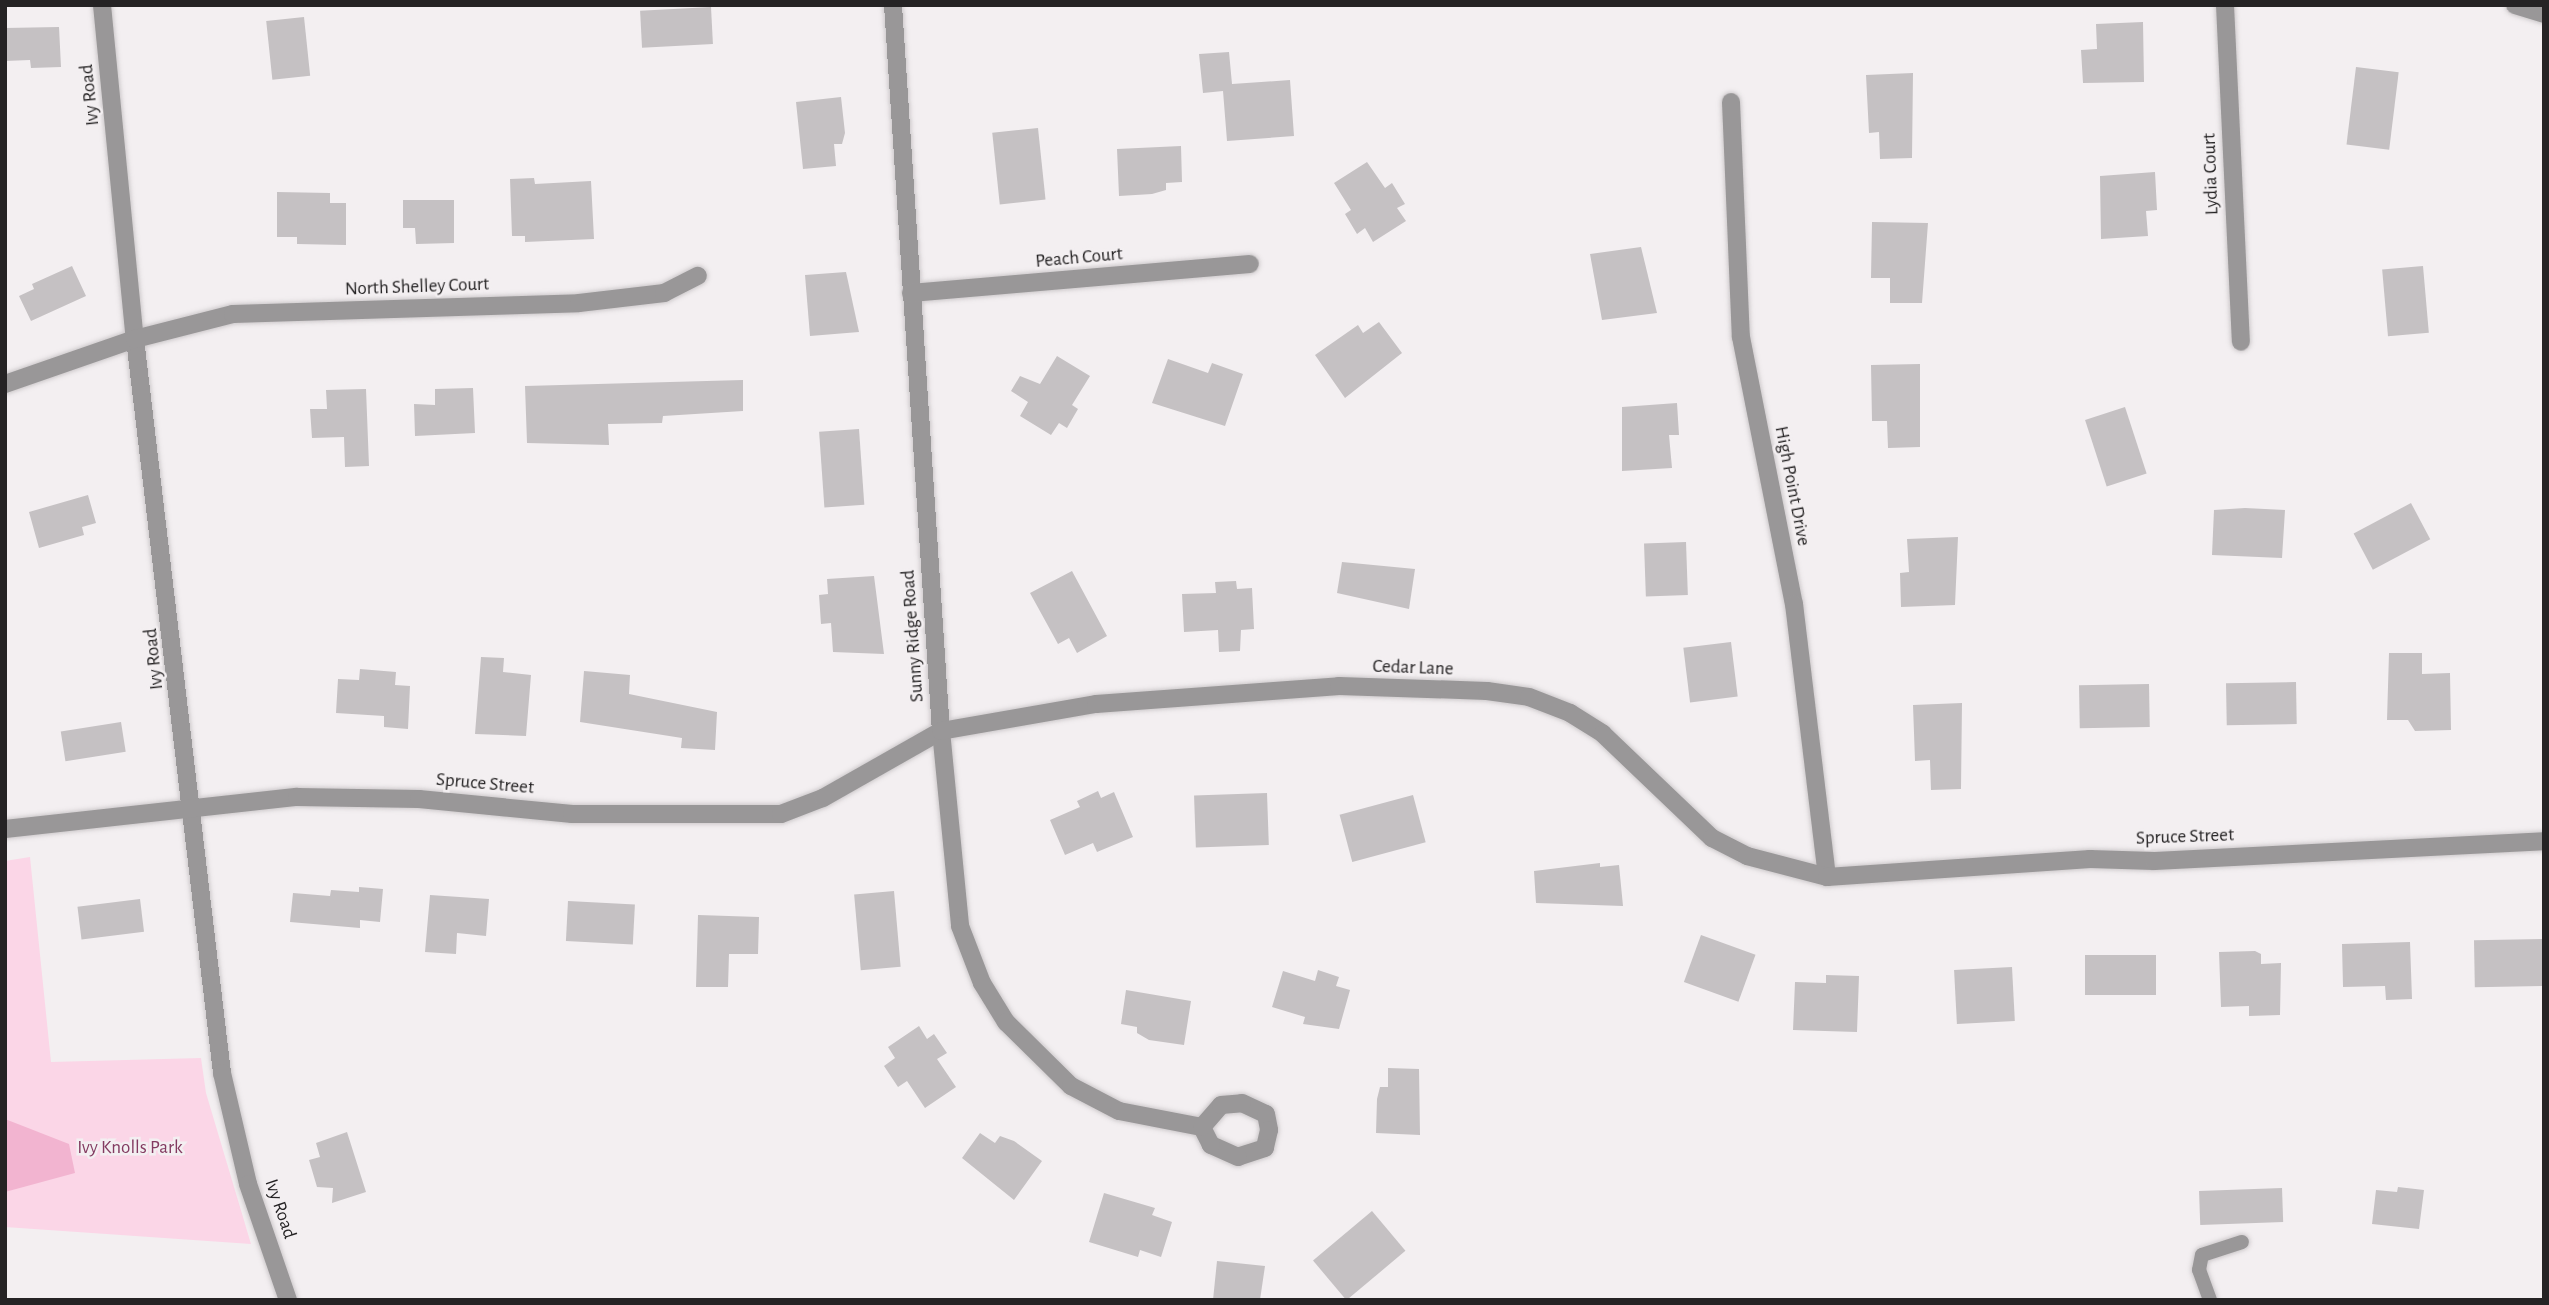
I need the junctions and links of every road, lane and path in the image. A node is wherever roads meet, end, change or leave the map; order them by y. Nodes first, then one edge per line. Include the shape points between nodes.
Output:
1 (102, 5) edge
2 (893, 5) edge
3 (2225, 5) edge
4 (2515, 5) edge
5 (2544, 14) edge
6 (1731, 102) dead end
7 (1250, 264) dead end
8 (698, 276) dead end
9 (911, 293) junction
10 (135, 339) junction
11 (2241, 342) dead end
12 (5, 384) edge
13 (941, 732) junction
14 (190, 805) junction
15 (5, 829) edge
16 (2544, 841) edge
17 (1827, 877) junction
18 (1202, 1127) dead end
19 (2242, 1242) dead end
20 (288, 1300) edge
21 (2210, 1300) edge

1 - 10 street, Ivy Road
2 - 9 street, Sunny Ridge Road
3 - 11 street, Lydia Court
4 - 5 street
6 - 17 street, High Point Drive via 1741,337 1794,604
7 - 9 street, Peach Court
8 - 10 street, North Shelley Court via 664,293 623,299 233,314
9 - 13 street, Sunny Ridge Road
10 - 12 street, North Shelley Court via 34,378
10 - 14 street, Ivy Road
13 - 14 street, Spruce Street via 823,798 781,814 572,814 419,799 296,797
13 - 17 street, Cedar Lane via 1096,704 1339,686 1529,697 1603,734 1712,838 1747,856
13 - 18 street, Sunny Ridge Road via 960,926 982,984 1006,1022 1071,1086 1119,1111
14 - 15 street, Spruce Street
14 - 20 street, Ivy Road via 222,1073 248,1184
16 - 17 street, Spruce Street via 2154,861 2090,859
19 - 21 lane via 2202,1255 2199,1270

